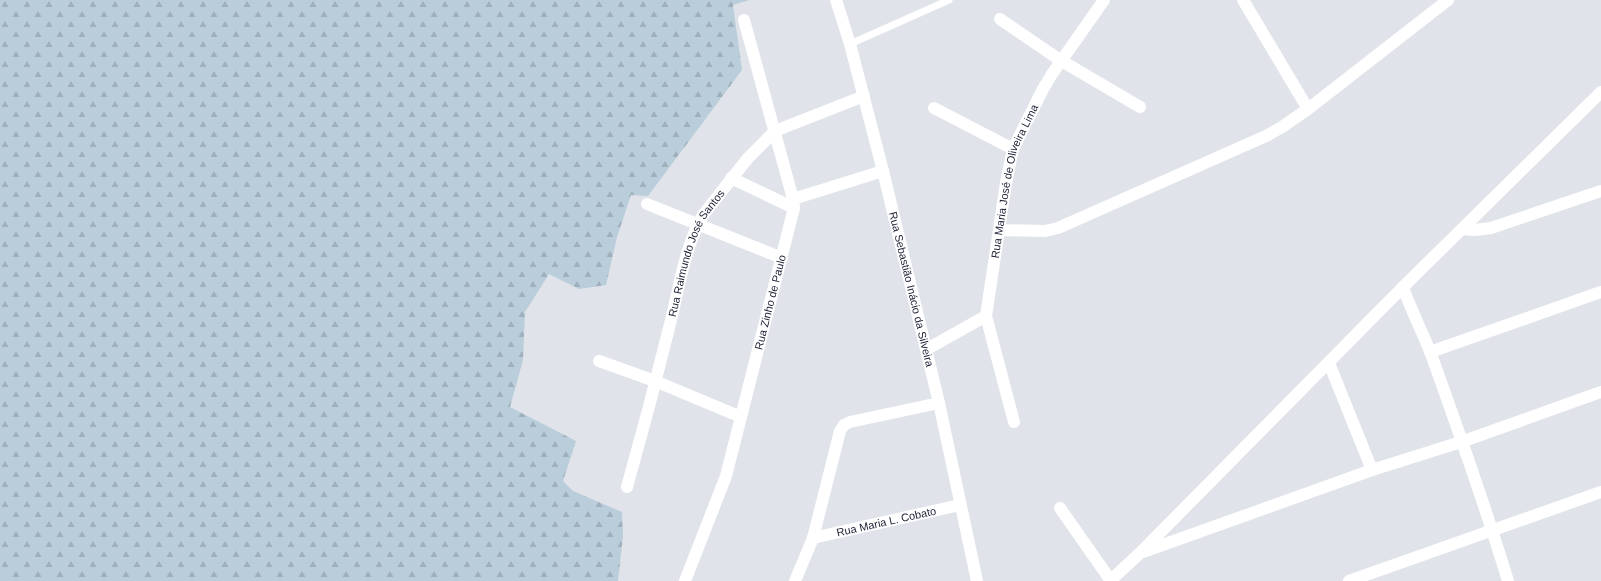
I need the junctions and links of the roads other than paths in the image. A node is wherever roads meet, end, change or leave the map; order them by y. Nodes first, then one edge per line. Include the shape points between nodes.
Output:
1 (836, 0) edge
2 (949, 0) edge
3 (1104, 0) edge
4 (1243, 0) edge
5 (1448, 0) edge
6 (1000, 19) dead end
7 (744, 20) dead end
8 (850, 44) junction
9 (1060, 60) junction
10 (1601, 92) edge
11 (864, 96) junction
12 (1140, 107) dead end
13 (934, 108) dead end
14 (1308, 109) junction
15 (775, 131) junction
16 (1013, 149) junction
17 (883, 171) junction
18 (732, 178) junction
19 (1601, 191) edge
20 (647, 204) dead end
21 (794, 204) junction
22 (698, 224) junction
23 (1462, 229) junction
24 (999, 230) junction
25 (782, 258) junction
26 (1403, 287) junction
27 (1601, 292) edge
28 (986, 316) junction
29 (926, 349) junction
30 (1430, 352) junction
31 (599, 361) dead end
32 (1329, 362) junction
33 (655, 381) junction
34 (1601, 392) edge
35 (939, 403) junction
36 (741, 417) junction
37 (1014, 422) dead end
38 (1461, 442) junction
39 (1372, 470) junction
40 (627, 487) dead end
41 (1601, 492) edge
42 (960, 505) junction
43 (1060, 508) dead end
44 (1493, 530) junction
45 (813, 538) junction
46 (1140, 553) junction
47 (685, 581) edge
48 (796, 581) edge
49 (977, 581) edge
50 (1111, 581) edge
51 (1349, 581) edge
52 (1508, 581) edge

1 - 8 street, Rua Sebastião Inácio da Silveira
2 - 8 lane
3 - 9 street, Rua Maria José de Oliveira Lima
4 - 14 street
5 - 14 street
6 - 9 street
7 - 15 street, Rua Zinho de Paulo
8 - 11 street, Rua Sebastião Inácio da Silveira
9 - 12 street
9 - 16 street, Rua Maria José de Oliveira Lima
10 - 23 street
11 - 15 street, Rua Raimundo José Santos
11 - 17 street, Rua Sebastião Inácio da Silveira
13 - 16 street
14 - 24 street via 1266,136 1058,228 1045,231
15 - 18 street, Rua Raimundo José Santos
15 - 21 street, Rua Zinho de Paulo
16 - 24 street, Rua Maria José de Oliveira Lima
17 - 21 street
17 - 29 street, Rua Sebastião Inácio da Silveira
18 - 21 street
18 - 22 street, Rua Raimundo José Santos
19 - 23 street via 1491,228
20 - 22 street
21 - 25 street, Rua Zinho de Paulo
22 - 25 street
22 - 33 street, Rua Raimundo José Santos via 688,252
23 - 26 street
24 - 28 street, Rua Maria José de Oliveira Lima
25 - 36 street, Rua Zinho de Paulo
26 - 30 street
26 - 32 street
27 - 30 street
28 - 29 street
28 - 37 street
29 - 35 street, Rua Sebastião Inácio da Silveira
30 - 38 street
31 - 33 street
32 - 39 street
32 - 46 street
33 - 36 street
33 - 40 street, Rua Raimundo José Santos
34 - 38 street
35 - 42 street, Rua Sebastião Inácio da Silveira
35 - 45 street via 844,425 840,431
36 - 47 street, Rua Zinho de Paulo via 726,476
38 - 39 street
38 - 44 street
39 - 46 street
41 - 44 street
42 - 45 street, Rua Maria L. Cobato
42 - 49 street, Rua Sebastião Inácio da Silveira
43 - 50 street
44 - 51 street
44 - 52 street
45 - 48 street
46 - 50 street

